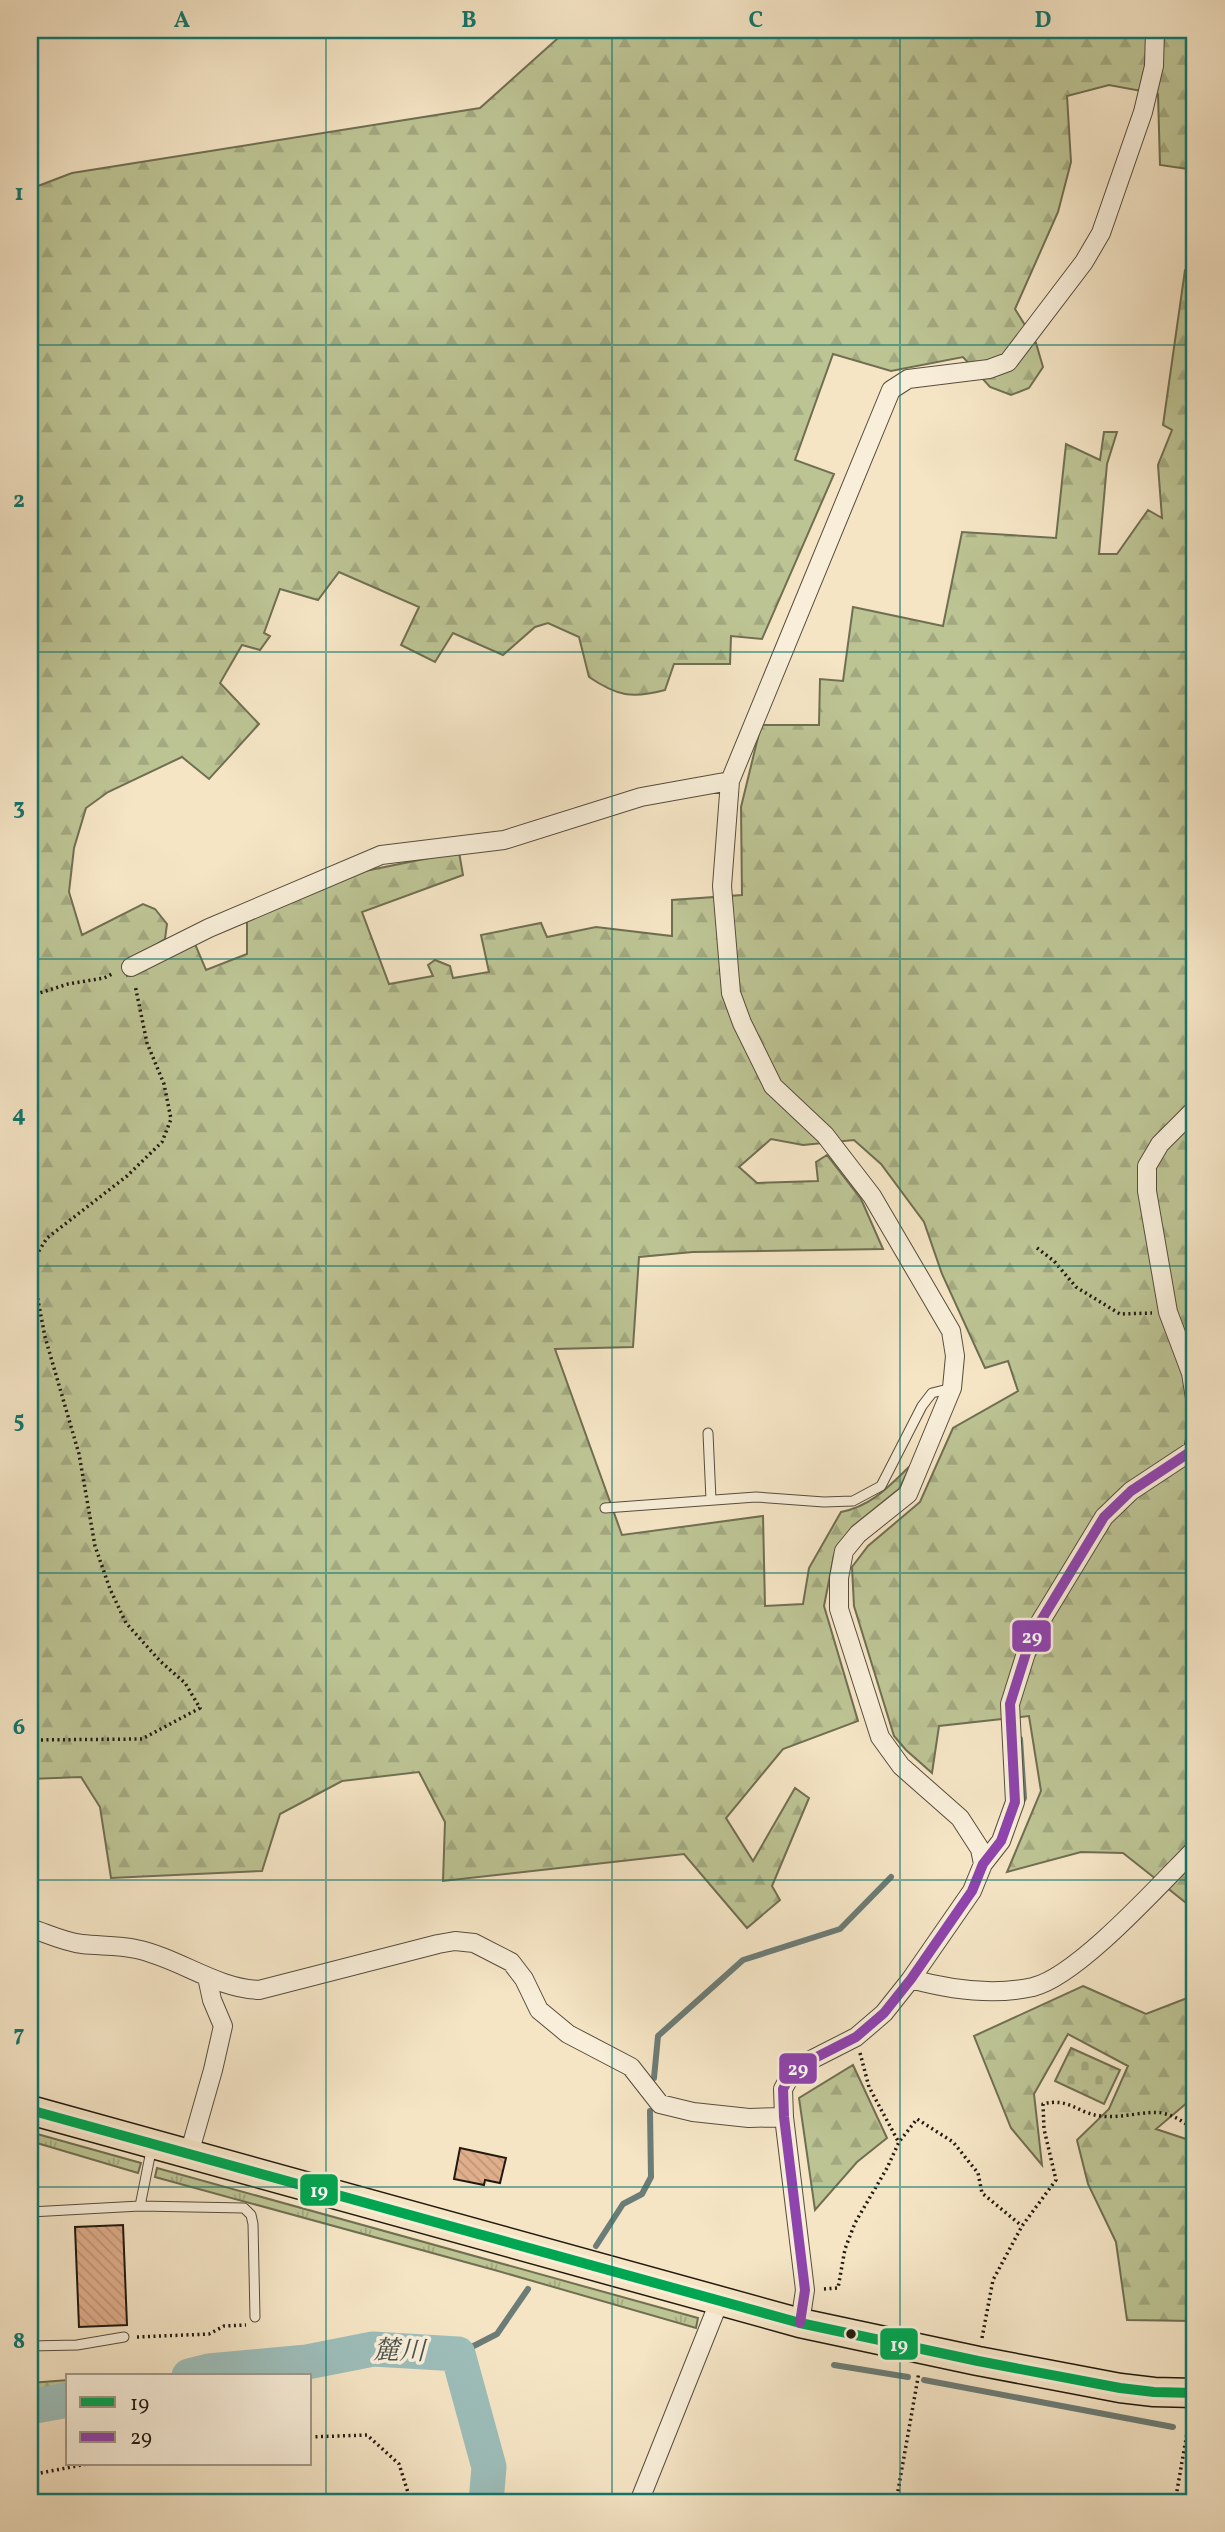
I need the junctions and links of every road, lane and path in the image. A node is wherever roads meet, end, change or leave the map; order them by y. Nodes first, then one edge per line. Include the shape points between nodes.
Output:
1 (1155, 30) edge
2 (730, 781) junction
3 (131, 967) junction
4 (30, 996) edge
5 (1195, 1109) edge
6 (1037, 1248) dead end
7 (1168, 1312) junction
8 (952, 1388) junction
9 (1195, 1398) edge
10 (708, 1433) dead end
11 (1195, 1440) edge
12 (711, 1500) junction
13 (605, 1508) dead end
14 (30, 1740) edge
15 (1195, 1849) edge
16 (983, 1864) junction
17 (30, 1928) edge
18 (207, 1977) junction
19 (911, 1979) junction
20 (856, 2037) junction
21 (30, 2110) edge
22 (784, 2117) junction
23 (1195, 2131) edge
24 (899, 2142) junction
25 (153, 2144) junction
26 (189, 2154) junction
27 (139, 2206) junction
28 (30, 2212) edge
29 (1023, 2226) junction
30 (805, 2290) junction
31 (719, 2302) junction
32 (255, 2317) joint
33 (800, 2323) junction
34 (124, 2337) joint
35 (30, 2346) edge
36 (923, 2350) junction
37 (978, 2361) junction
38 (1194, 2393) edge
39 (312, 2437) edge
40 (77, 2466) edge
41 (30, 2475) edge
42 (411, 2502) edge
43 (639, 2502) edge
44 (896, 2502) edge
45 (1175, 2502) edge

1 - 2 street via 1154,66 1143,111 1101,233 1008,362 989,369 908,379 891,390
2 - 3 street via 641,797 504,840 381,855 209,928
2 - 8 street via 722,886 731,993 773,1086 825,1135 872,1196 951,1331 955,1356
3 - 4 path
3 - 14 path via 147,1043 164,1084 171,1119 162,1142 127,1176 47,1238 37,1254 37,1295 79,1454 95,1546 110,1589 126,1623 185,1683 200,1708 142,1739
5 - 7 street via 1160,1144 1147,1166 1147,1191
6 - 7 path via 1076,1287 1120,1314
7 - 9 street via 1191,1373
8 - 12 lane via 932,1392 881,1486 853,1501
8 - 16 street via 908,1494 844,1551 839,1609 880,1737 901,1766 960,1818 980,1849
10 - 12 lane
11 - 16 street via 1193,1450 1131,1491 1104,1517 1031,1637 1010,1704 1015,1802 1001,1841
12 - 13 lane
15 - 19 street via 1073,1966 1035,1986 993,1992 944,1988
16 - 19 street via 972,1891
17 - 18 street via 79,1944 134,1948
18 - 22 street via 240,1989 259,1990 438,1944 474,1943 511,1962 539,2010 568,2034 631,2067 660,2104 749,2118
18 - 26 street via 223,2026
19 - 20 street via 884,2013
20 - 22 street via 792,2073 783,2089
20 - 24 path via 869,2087
21 - 25 main road
22 - 30 street
23 - 29 path via 1180,2119 1158,2112 1098,2116 1074,2105 1043,2104 1056,2180
24 - 29 path via 917,2119 953,2142 978,2173 982,2193
24 - 30 path via 855,2223 838,2288
25 - 26 main road
25 - 27 lane
26 - 31 main road
27 - 28 lane
27 - 32 lane via 234,2206 248,2211 253,2224
29 - 37 path via 993,2280
30 - 33 street
31 - 33 main road
31 - 43 street
32 - 34 path via 247,2325 224,2326 209,2334
33 - 36 main road
34 - 35 lane
36 - 37 main road
36 - 44 path
37 - 38 main road via 1120,2388
38 - 45 path
39 - 42 path via 368,2435 399,2464
40 - 41 path

